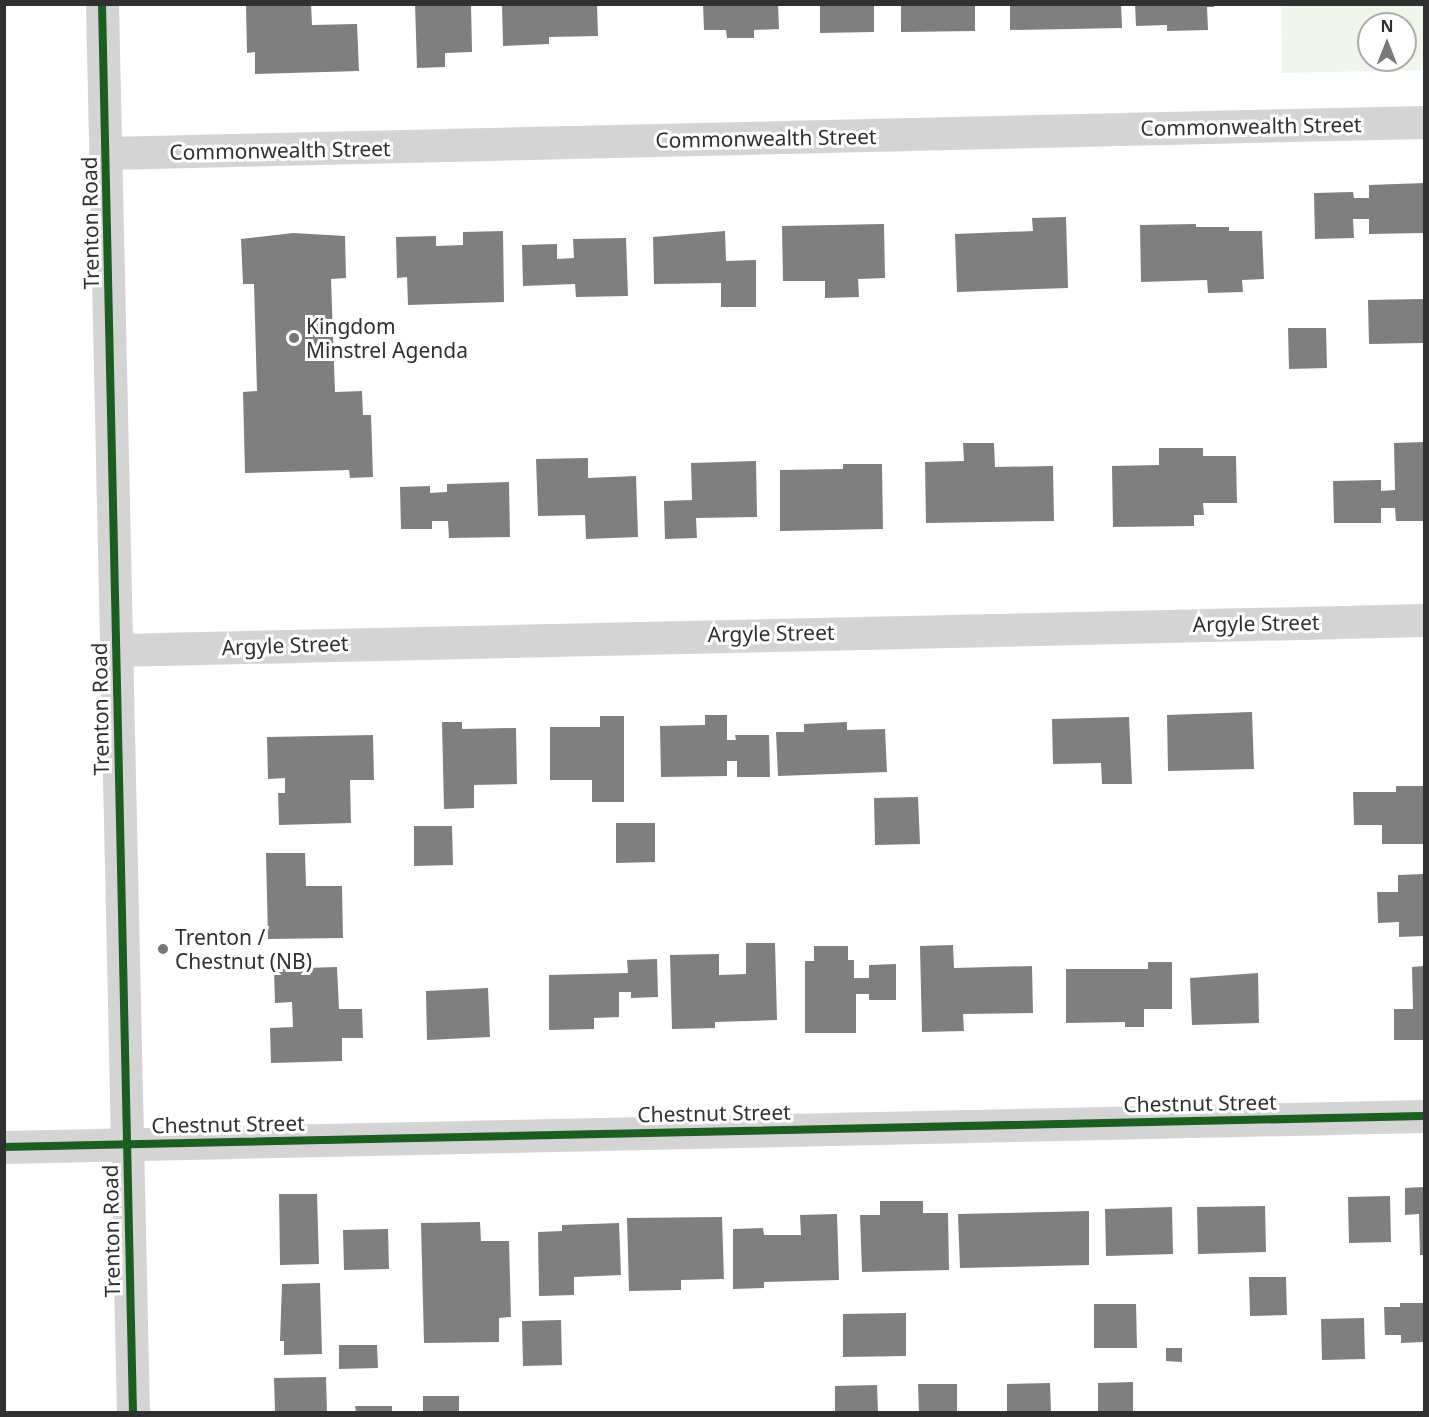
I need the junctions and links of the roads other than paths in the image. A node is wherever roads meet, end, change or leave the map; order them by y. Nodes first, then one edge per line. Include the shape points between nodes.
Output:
1 (102, 4) edge
2 (1425, 122) edge
3 (107, 153) junction
4 (1425, 620) edge
5 (117, 650) junction
6 (1425, 1116) edge
7 (127, 1144) junction
8 (4, 1147) edge
9 (133, 1413) edge

1 - 3 street, Trenton Road
2 - 3 street, Commonwealth Street
3 - 5 street, Trenton Road
4 - 5 street, Argyle Street
5 - 7 street, Trenton Road
6 - 7 street, Chestnut Street
7 - 8 street, Chestnut Street
7 - 9 street, Trenton Road

